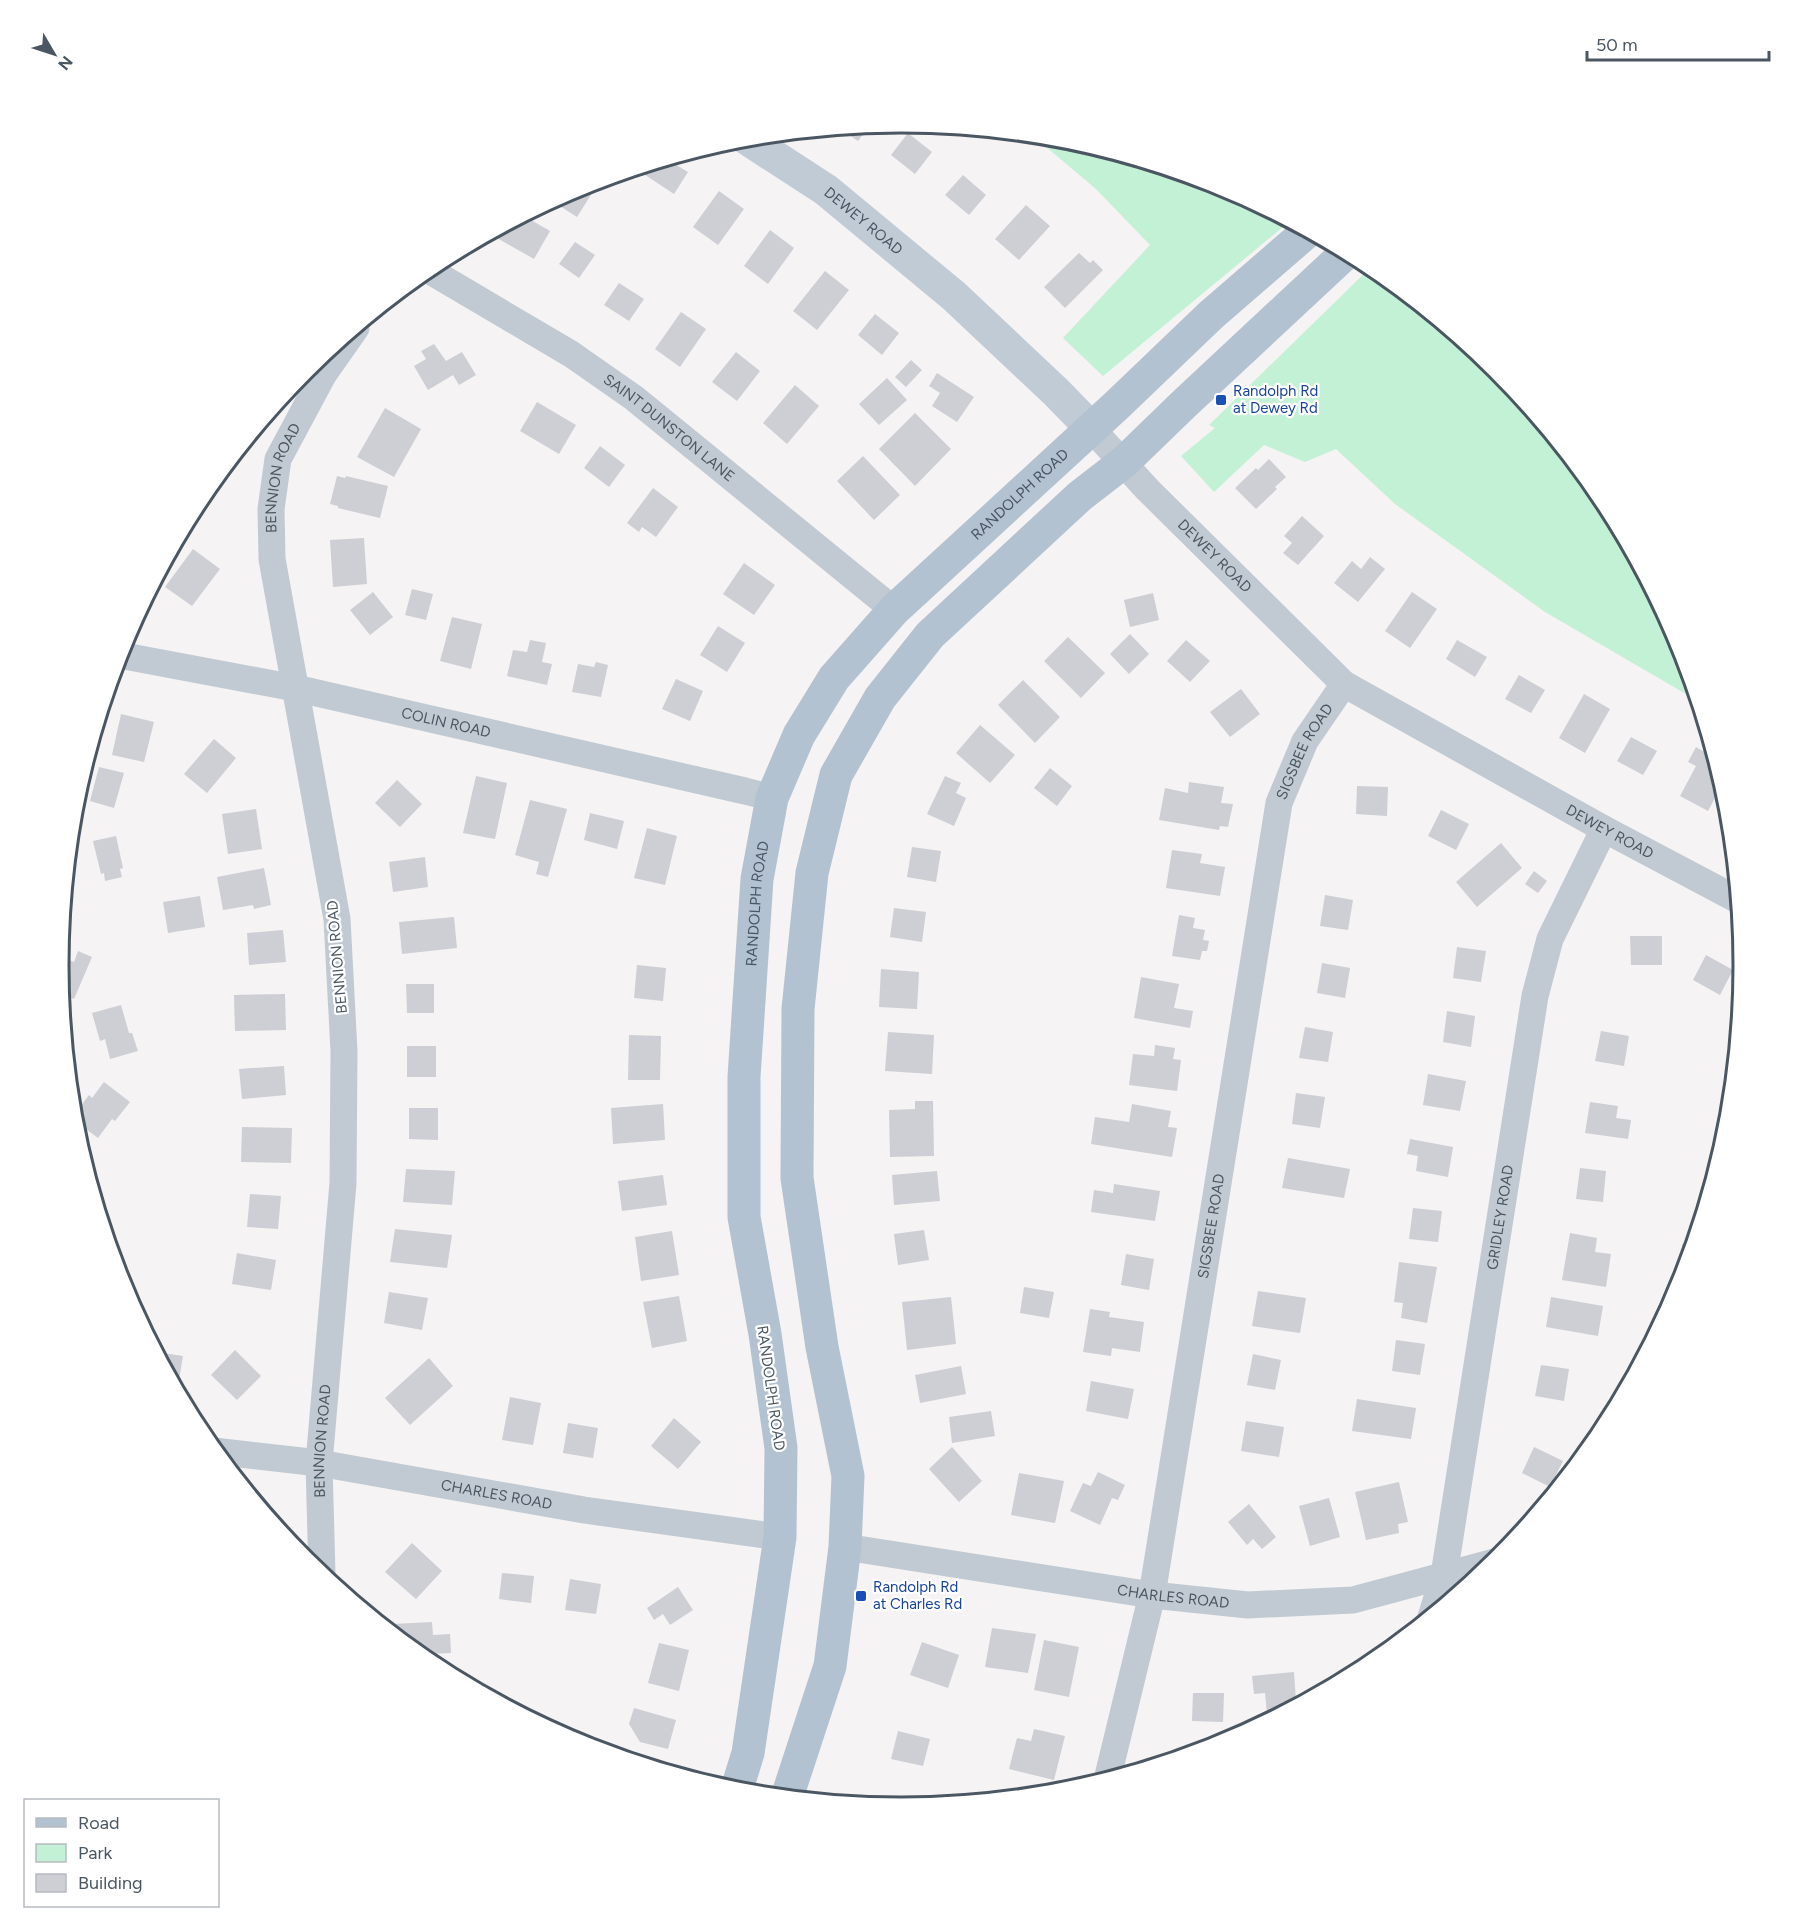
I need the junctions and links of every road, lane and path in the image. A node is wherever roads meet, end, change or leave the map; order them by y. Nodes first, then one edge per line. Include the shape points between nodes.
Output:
1 (758, 146) edge
2 (1302, 236) edge
3 (1340, 258) edge
4 (437, 275) edge
5 (338, 354) edge
6 (1091, 428) junction
7 (1124, 462) junction
8 (894, 610) junction
9 (128, 657) edge
10 (1344, 684) junction
11 (295, 688) junction
12 (771, 798) junction
13 (1604, 829) junction
14 (1731, 896) edge
15 (226, 1451) edge
16 (319, 1463) junction
17 (780, 1537) junction
18 (845, 1547) junction
19 (322, 1562) edge
20 (1476, 1567) edge
21 (1444, 1575) junction
22 (1152, 1595) junction
23 (1435, 1603) edge
24 (1109, 1772) edge
25 (739, 1782) edge
26 (789, 1790) edge

1 - 6 street, DEWEY ROAD via 826,190 954,296
2 - 6 main road, RANDOLPH ROAD
3 - 7 main road
4 - 8 street, SAINT DUNSTON LANE via 571,354 634,398
5 - 11 street, BENNION ROAD via 278,459 272,559
6 - 7 street, DEWEY ROAD
6 - 8 main road, RANDOLPH ROAD
7 - 10 street, DEWEY ROAD
7 - 18 main road via 1080,496 930,635 880,698 836,776 812,873 799,998 798,1178 822,1347 848,1476
8 - 12 main road, RANDOLPH ROAD via 834,678 799,735
9 - 11 street, COLIN ROAD
10 - 13 street, DEWEY ROAD
10 - 22 street, SIGSBEE ROAD via 1305,741 1279,803
11 - 12 street, COLIN ROAD
11 - 16 street, BENNION ROAD via 337,919 344,1052 343,1183
12 - 17 main road, RANDOLPH ROAD via 757,879 744,1077 744,1217 781,1448
13 - 14 street, DEWEY ROAD
13 - 21 street, GRIDLEY ROAD via 1550,939 1536,996
15 - 16 street, CHARLES ROAD
16 - 17 street, CHARLES ROAD via 584,1510
16 - 19 street, BENNION ROAD
17 - 25 main road, RANDOLPH ROAD via 748,1753
18 - 22 street, CHARLES ROAD
18 - 26 main road via 830,1665
20 - 21 street, CHARLES ROAD
21 - 22 street, CHARLES ROAD via 1353,1600 1248,1605
21 - 23 street, GRIDLEY ROAD
22 - 24 street, SIGSBEE ROAD

